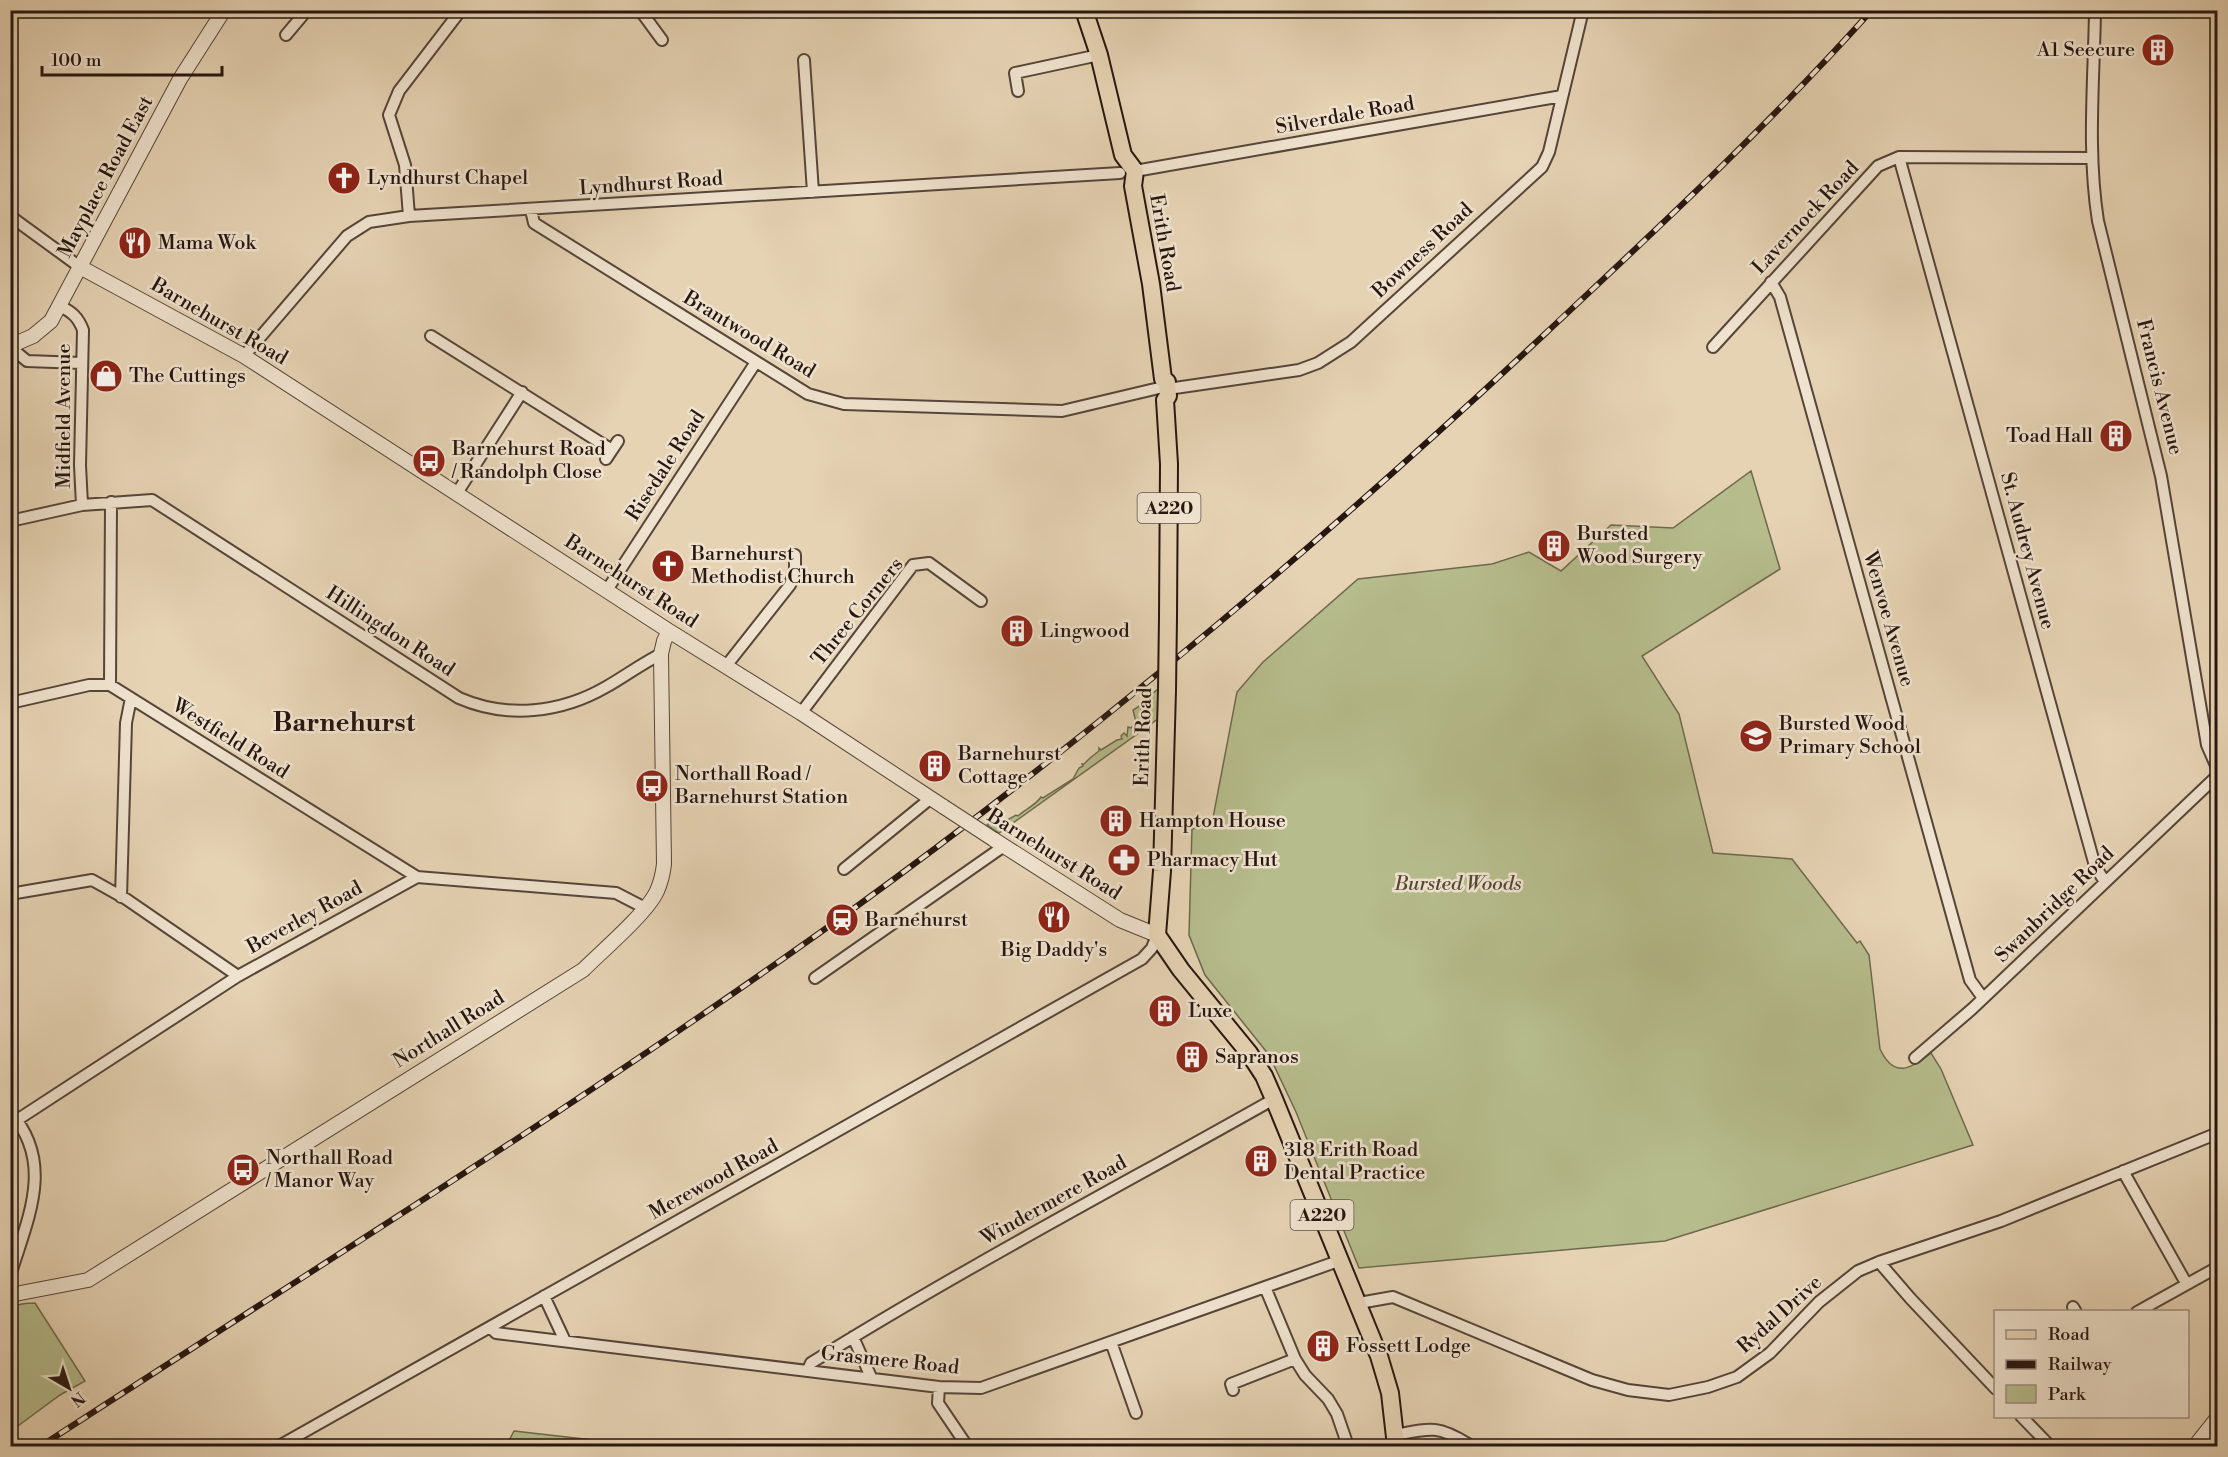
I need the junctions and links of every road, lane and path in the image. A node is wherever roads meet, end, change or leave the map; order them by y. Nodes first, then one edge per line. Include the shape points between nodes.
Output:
1 (224, 10) edge
2 (307, 10) edge
3 (461, 10) edge
4 (640, 10) edge
5 (1084, 10) edge
6 (1583, 10) edge
7 (2095, 10) edge
8 (286, 35) dead end
9 (662, 40) dead end
10 (1099, 55) junction
11 (804, 60) dead end
12 (1018, 91) dead end
13 (1562, 96) junction
14 (1899, 158) junction
15 (2091, 158) junction
16 (1129, 177) junction
17 (813, 192) junction
18 (531, 210) junction
19 (10, 216) edge
20 (410, 216) junction
21 (80, 267) junction
22 (1771, 282) junction
23 (60, 306) junction
24 (431, 336) dead end
25 (10, 346) edge
26 (1713, 347) dead end
27 (244, 356) junction
28 (756, 362) junction
29 (81, 363) junction
30 (1164, 389) junction
31 (522, 392) junction
32 (612, 450) dead end
33 (457, 493) junction
34 (111, 502) junction
35 (82, 505) junction
36 (10, 521) edge
37 (795, 555) dead end
38 (607, 590) junction
39 (981, 601) dead end
40 (669, 631) junction
41 (661, 654) junction
42 (726, 666) junction
43 (110, 685) junction
44 (131, 698) junction
45 (10, 703) edge
46 (801, 713) junction
47 (2217, 770) edge
48 (2217, 775) edge
49 (931, 798) junction
50 (999, 842) junction
51 (844, 869) dead end
52 (417, 877) junction
53 (2105, 882) junction
54 (10, 894) edge
55 (121, 897) junction
56 (645, 908) junction
57 (1157, 935) junction
58 (238, 976) junction
59 (815, 978) dead end
60 (1983, 999) junction
61 (1915, 1058) dead end
62 (1274, 1099) junction
63 (14, 1116) edge
64 (2217, 1133) edge
65 (2123, 1171) junction
66 (1341, 1260) junction
67 (1879, 1262) junction
68 (2217, 1268) edge
69 (10, 1276) edge
70 (2186, 1283) junction
71 (1265, 1287) junction
72 (10, 1295) edge
73 (544, 1296) junction
74 (1359, 1303) junction
75 (2139, 1310) edge
76 (490, 1327) junction
77 (853, 1337) junction
78 (565, 1341) junction
79 (1111, 1342) junction
80 (1295, 1359) junction
81 (808, 1370) junction
82 (871, 1377) junction
83 (939, 1387) junction
84 (1994, 1388) edge
85 (1233, 1390) dead end
86 (1136, 1413) dead end
87 (2217, 1417) edge
88 (2023, 1418) edge
89 (1396, 1441) edge
90 (1468, 1444) dead end
91 (279, 1446) edge
92 (967, 1446) edge
93 (1348, 1446) edge
94 (2050, 1446) edge
95 (2195, 1446) edge

1 - 21 street, Mayplace Road East via 180,79
2 - 8 street
3 - 20 street via 399,91 389,115 405,165
4 - 9 street
5 - 10 main road, Erith Road / A220
6 - 13 street, Bowness Road
7 - 15 street, Francis Avenue
10 - 12 street via 1015,73
10 - 16 main road, Erith Road / A220
11 - 17 street
13 - 16 street, Silverdale Road
13 - 30 street, Bowness Road via 1542,166 1351,342 1299,370
14 - 15 street, Lavernock Road
14 - 22 street, Lavernock Road via 1878,166
14 - 53 street, St. Audrey Avenue via 2095,866
15 - 47 street, Francis Avenue via 2098,221 2161,476 2207,744
16 - 17 street, Lyndhurst Road
16 - 30 main road, Erith Road / A220 via 1151,284
17 - 18 street, Lyndhurst Road
18 - 20 street, Lyndhurst Road
18 - 28 street, Brantwood Road via 534,223
19 - 21 street
20 - 27 street, Lyndhurst Road via 369,222 348,236
21 - 23 street, Mayplace Road East
21 - 27 street, Barnehurst Road
22 - 26 street, Lavernock Road
22 - 60 street, Wenvoe Avenue via 1780,297 1970,980
23 - 25 street, Mayplace Road East via 51,321 33,336
23 - 29 street, Midfield Avenue via 80,321
24 - 31 street
25 - 29 street via 27,361
27 - 33 street, Barnehurst Road
28 - 30 street, Brantwood Road via 808,394 844,404 1062,411
28 - 38 street, Risedale Road
29 - 35 street, Midfield Avenue
30 - 57 main road, Erith Road / A220, bridge via 1169,464 1168,617
31 - 32 street
31 - 33 street
33 - 38 street, Barnehurst Road
34 - 35 street, Midfield Avenue
34 - 41 street, Hillingdon Road via 152,500 475,705 537,711 572,704
34 - 43 street
35 - 36 street
37 - 42 street via 790,585
38 - 40 street, Barnehurst Road
39 - 46 street, Three Corners via 928,563 913,565
40 - 41 street, Northall Road
40 - 42 street, Barnehurst Road
41 - 56 street, Northall Road via 664,864 657,892
42 - 46 street, Barnehurst Road
43 - 44 street, Westfield Road
43 - 45 street via 90,685
44 - 52 street, Westfield Road
44 - 55 street via 126,723
46 - 49 street, Barnehurst Road
48 - 53 street, Swanbridge Road
49 - 50 street, Barnehurst Road, bridge
49 - 51 street
50 - 57 street, Barnehurst Road via 1120,920
50 - 59 street
52 - 56 street via 616,893
52 - 58 street, Beverley Road
53 - 60 street, Swanbridge Road
54 - 55 street via 92,880
55 - 58 street
56 - 72 street, Northall Road via 582,970 87,1280
57 - 62 main road, A220 via 1249,1053
57 - 73 street, Merewood Road via 1142,959
58 - 63 street, Beverley Road
60 - 61 street, Swanbridge Road
62 - 66 main road, A220
62 - 77 street, Windermere Road
63 - 69 street via 27,1137 36,1164 35,1192
64 - 65 street, Rydal Drive
65 - 67 street, Rydal Drive via 2001,1221
65 - 70 street
66 - 71 street, Grasmere Road
66 - 74 main road, A220
67 - 74 street, Rydal Drive via 1858,1272 1819,1302 1770,1353 1737,1377 1669,1395 1592,1380 1393,1296
67 - 84 street
68 - 70 street
70 - 75 street
71 - 79 street, Grasmere Road
71 - 80 street
73 - 76 street, Merewood Road
73 - 78 street
74 - 89 main road, A220 via 1390,1394
76 - 78 street, Grasmere Road via 496,1333
76 - 91 street, Merewood Road
77 - 81 street, Windermere Road via 811,1363
77 - 82 street
78 - 81 street, Grasmere Road
79 - 83 street, Grasmere Road via 981,1388
79 - 86 street
80 - 85 street via 1231,1384
80 - 93 street via 1305,1376 1328,1399
81 - 82 street, Grasmere Road
82 - 83 street, Grasmere Road
83 - 92 street via 938,1403
87 - 95 street
88 - 94 street
89 - 90 street via 1428,1428 1448,1432

